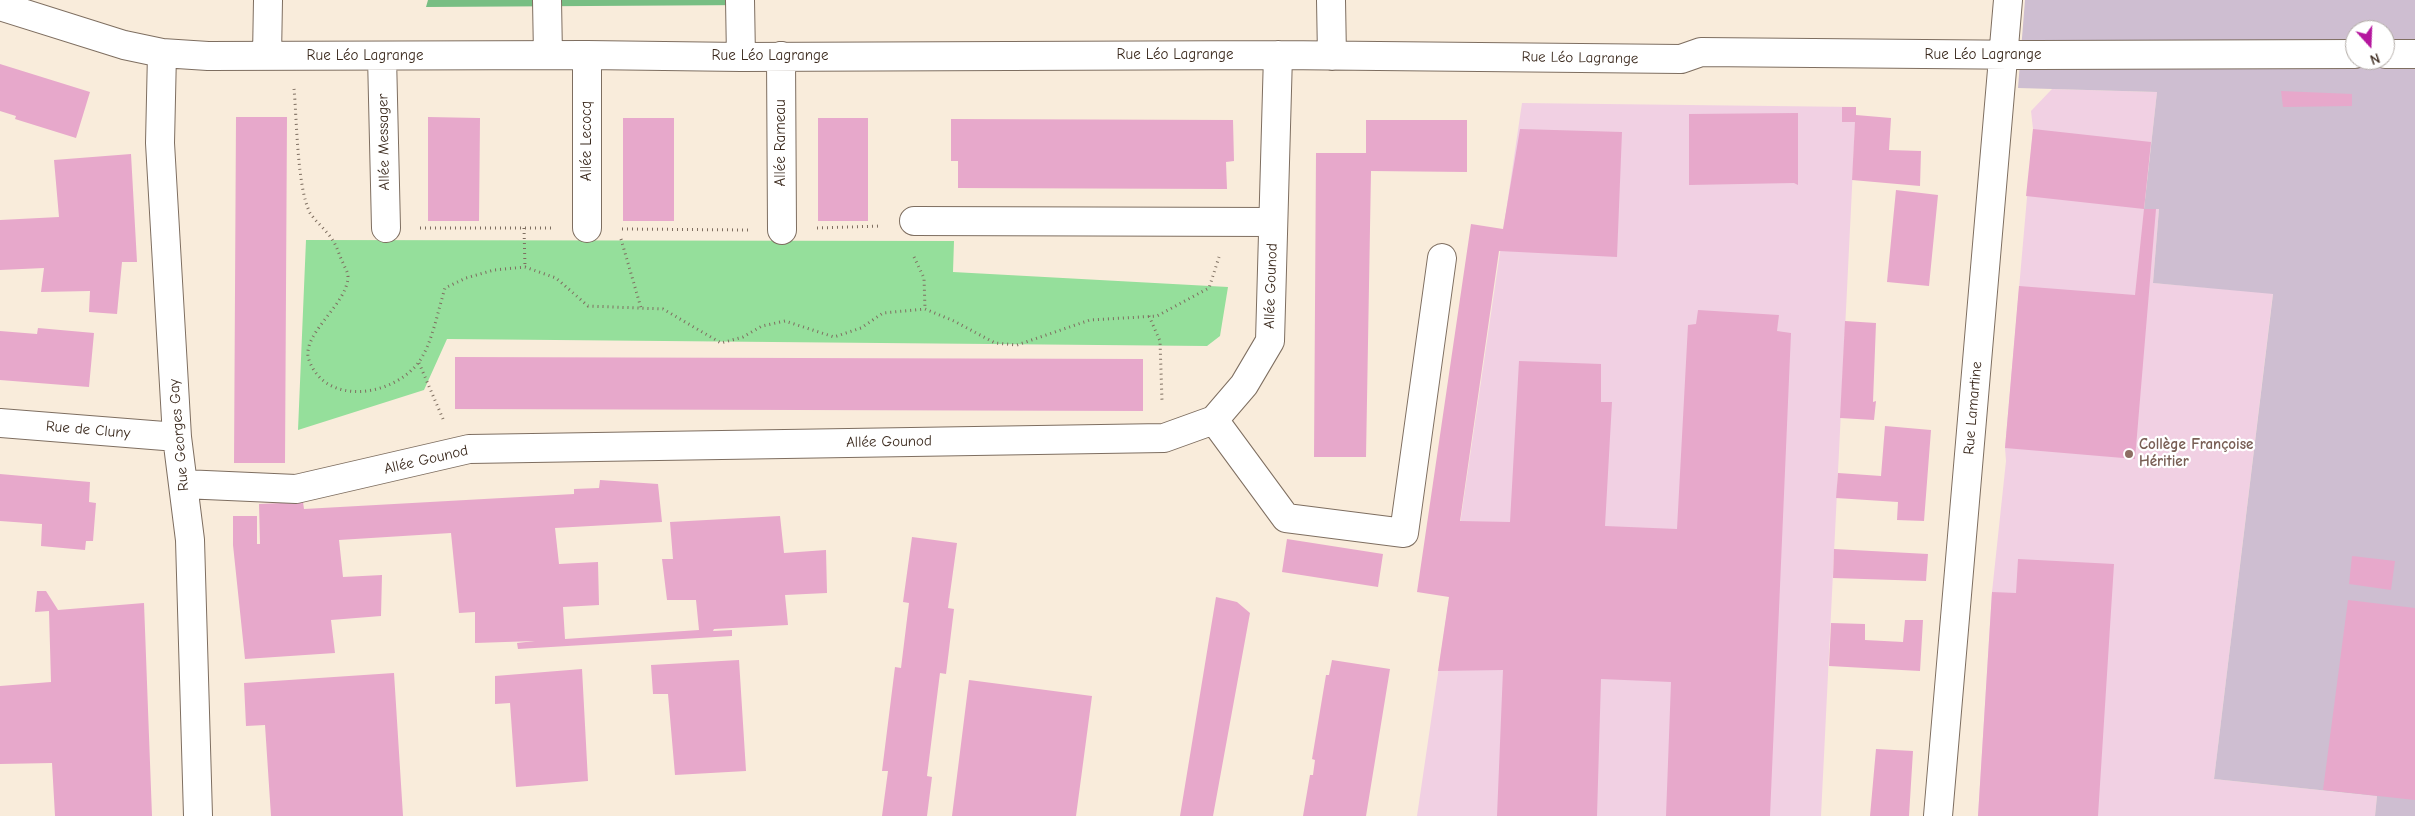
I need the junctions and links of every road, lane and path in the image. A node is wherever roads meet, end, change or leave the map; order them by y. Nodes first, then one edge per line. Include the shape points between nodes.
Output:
1 (268, 0) edge
2 (547, 0) edge
3 (740, 0) edge
4 (1331, 0) edge
5 (2008, 0) edge
6 (0, 6) edge
7 (162, 53) junction
8 (587, 54) junction
9 (2345, 54) edge
10 (2395, 54) edge
11 (2415, 54) edge
12 (548, 55) junction
13 (1278, 55) junction
14 (2004, 55) junction
15 (279, 56) junction
16 (382, 56) junction
17 (780, 56) junction
18 (1332, 56) junction
19 (741, 57) junction
20 (1219, 222) junction
21 (1273, 222) junction
22 (904, 223) junction
23 (386, 228) joint
24 (524, 228) junction
25 (587, 228) joint
26 (782, 230) junction
27 (1442, 258) dead end
28 (525, 267) junction
29 (640, 308) junction
30 (925, 309) junction
31 (1149, 316) junction
32 (419, 363) junction
33 (1214, 420) junction
34 (0, 423) edge
35 (177, 437) junction
36 (1164, 438) junction
37 (456, 452) junction
38 (183, 484) junction
39 (198, 816) edge
40 (1938, 816) edge

1 - 15 street
2 - 12 street
3 - 19 street
4 - 18 street
5 - 14 street, Rue Lamartine
6 - 7 street, Rue Léo Lagrange via 124,45
7 - 15 street, Rue Léo Lagrange
7 - 35 street, Rue Georges Gay via 160,143
8 - 12 street, Rue Léo Lagrange
8 - 19 street, Rue Léo Lagrange
8 - 25 street, Allée Lecocq
9 - 14 street, Rue Léo Lagrange
10 - 11 street
12 - 16 street, Rue Léo Lagrange
13 - 17 street, Rue Léo Lagrange
13 - 18 street, Rue Léo Lagrange
13 - 21 street, Allée Gounod
14 - 18 street, Rue Léo Lagrange via 1701,52 1681,60
14 - 40 street, Rue Lamartine
15 - 16 street, Rue Léo Lagrange
15 - 32 path via 303,191 311,213 332,240 348,275 346,290 310,342 308,359 321,380 341,391 378,390 396,384
16 - 23 street, Allée Messager
17 - 19 street, Rue Léo Lagrange
17 - 26 street, Allée Rameau
20 - 21 street
20 - 22 street
20 - 31 path via 1219,257 1209,288 1157,316
21 - 33 street, Allée Gounod via 1270,341 1244,385
22 - 26 path
22 - 30 path via 924,278
23 - 24 path
24 - 25 path
24 - 28 path
26 - 29 path via 618,229
27 - 33 street via 1404,533 1286,518
28 - 29 path via 556,278 588,306
28 - 32 path via 494,270 445,288
29 - 30 path via 663,309 721,343 743,337 762,326 785,321 834,336 861,328 883,313
30 - 31 path via 995,343 1017,346 1090,320
31 - 36 path via 1160,341
32 - 37 path
33 - 36 street, Allée Gounod
34 - 35 street, Rue de Cluny
35 - 38 street, Rue Georges Gay
36 - 37 street, Allée Gounod via 469,449
37 - 38 street, Allée Gounod via 296,489
38 - 39 street, Rue Georges Gay via 190,540

